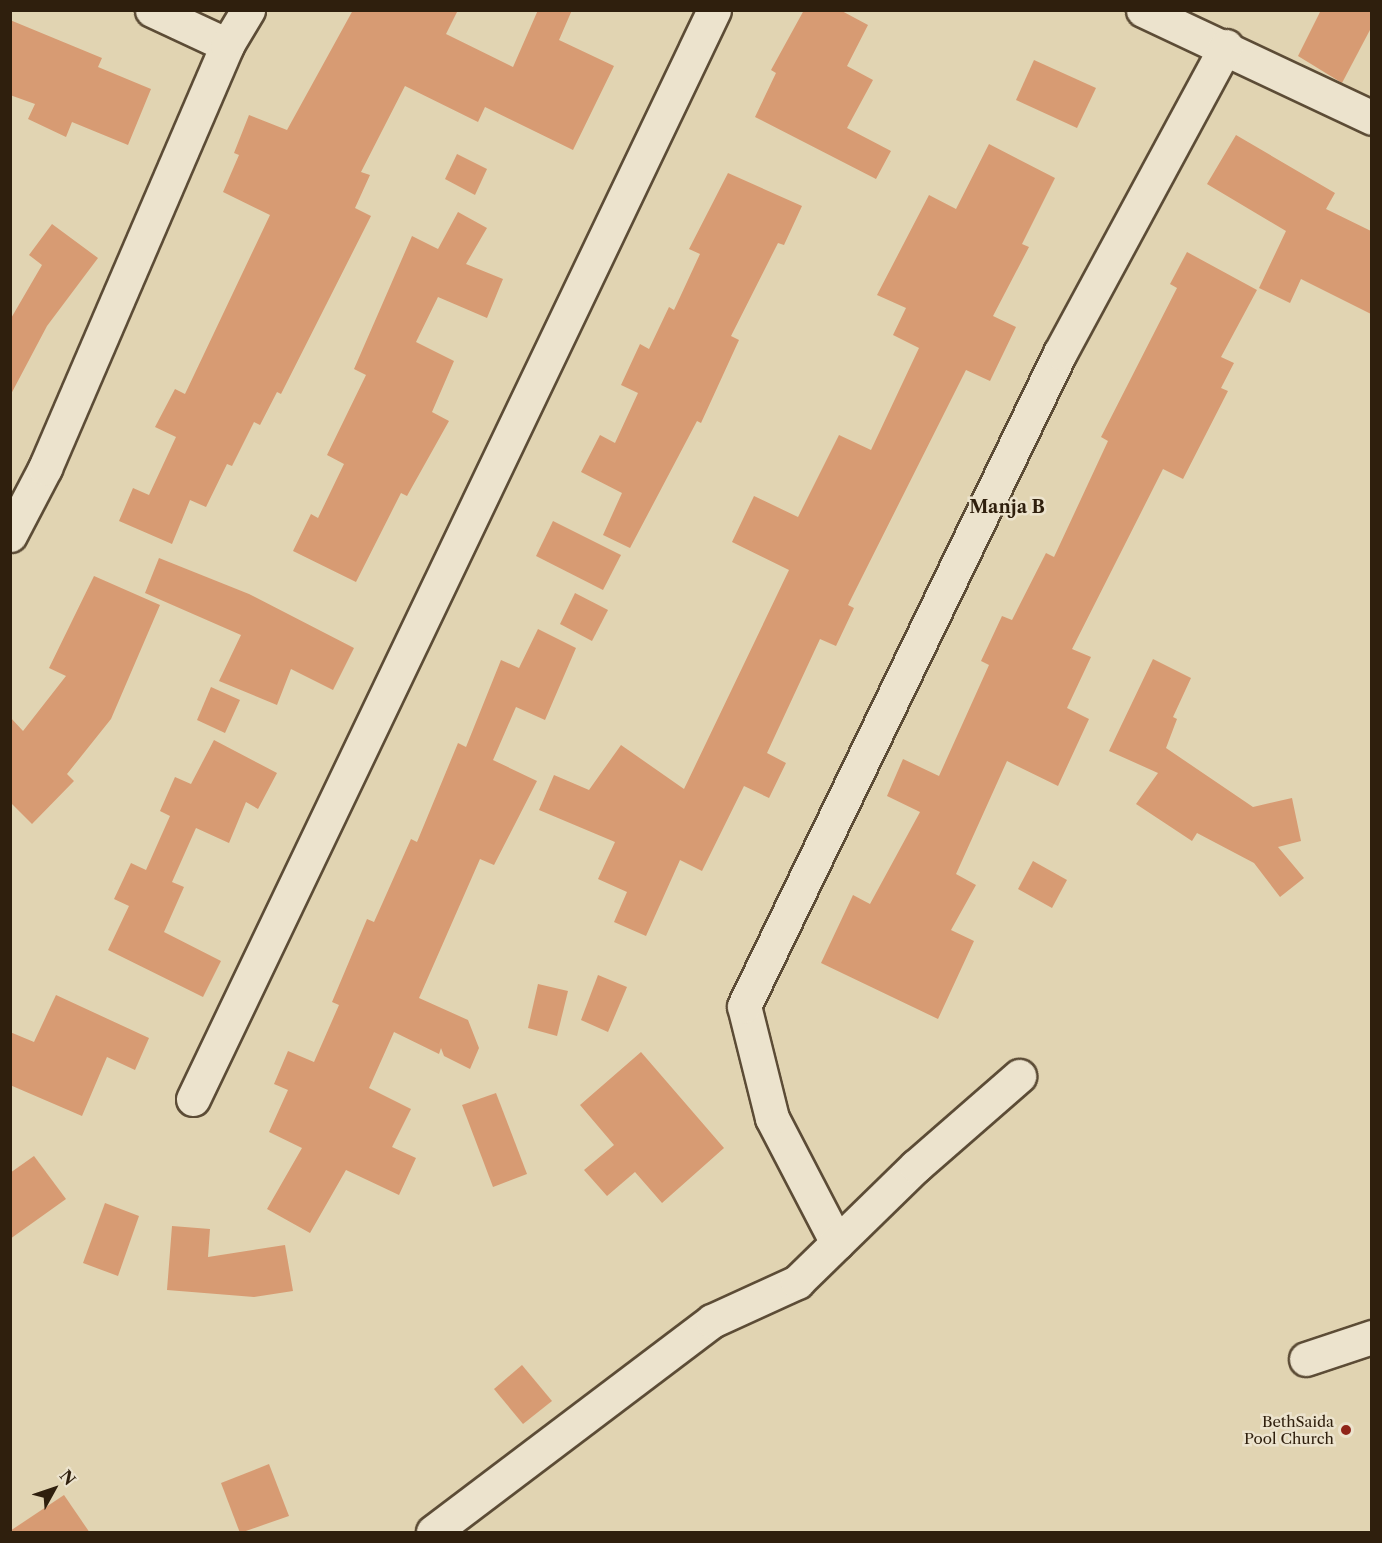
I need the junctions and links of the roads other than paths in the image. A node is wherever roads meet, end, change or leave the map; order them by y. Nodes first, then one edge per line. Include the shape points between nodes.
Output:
1 (152, 10) edge
2 (248, 10) edge
3 (714, 10) edge
4 (1143, 10) edge
5 (227, 45) junction
6 (1226, 46) junction
7 (1371, 118) edge
8 (10, 535) edge
9 (1019, 1076) dead end
10 (194, 1099) dead end
11 (837, 1243) junction
12 (1371, 1337) edge
13 (1306, 1359) dead end
14 (433, 1533) edge

1 - 5 street
2 - 5 street
3 - 10 street
4 - 6 street
5 - 8 street via 45,468
6 - 7 street
6 - 11 street via 1060,353 744,1006 772,1118
9 - 11 street
11 - 14 street via 797,1282 712,1320
12 - 13 street

